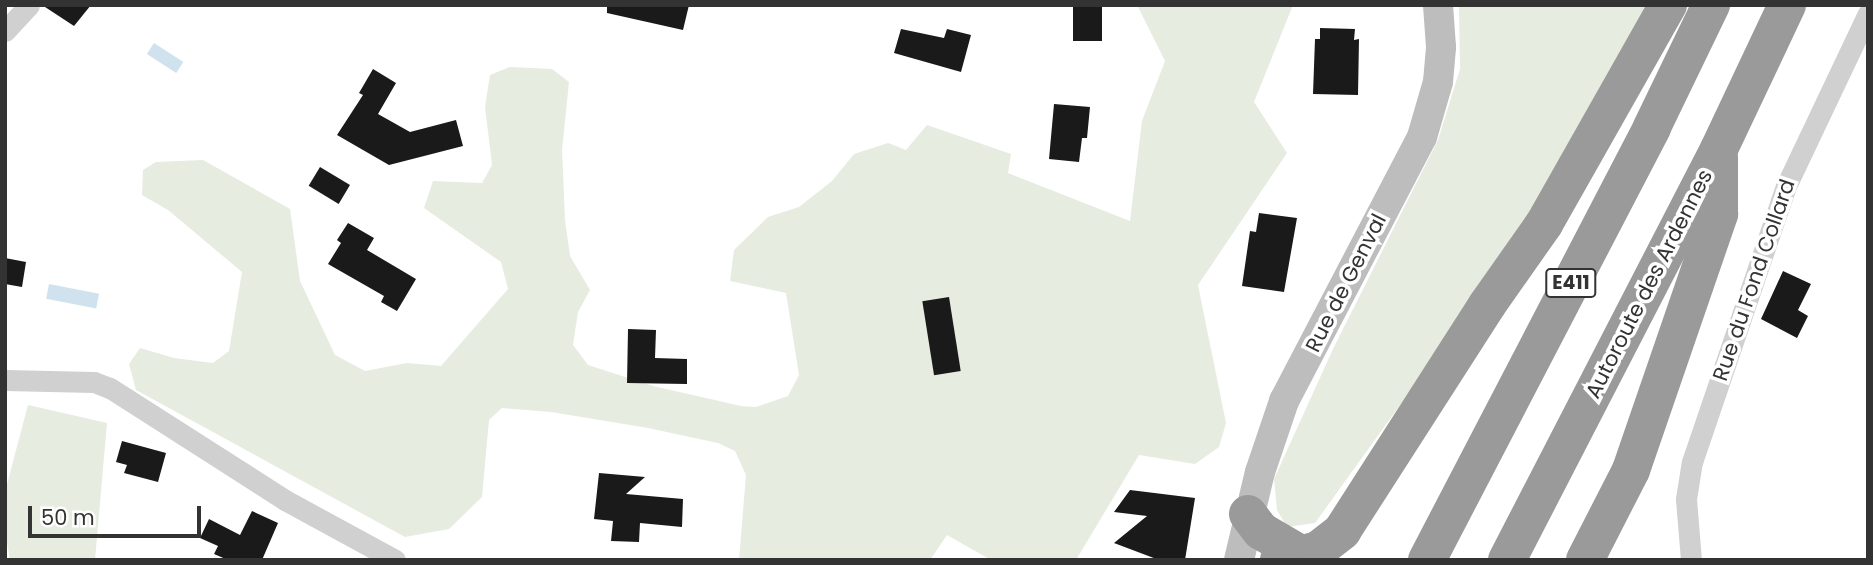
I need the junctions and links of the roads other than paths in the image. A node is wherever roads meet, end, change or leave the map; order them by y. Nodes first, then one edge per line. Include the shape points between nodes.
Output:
1 (29, 5) edge
2 (1438, 5) edge
3 (1668, 5) edge
4 (1711, 5) edge
5 (1787, 5) edge
6 (1868, 13) edge
7 (5, 31) edge
8 (1719, 149) junction
9 (5, 380) edge
10 (1248, 514) junction
11 (1289, 556) edge
12 (395, 560) edge
13 (1239, 560) edge
14 (1427, 560) edge
15 (1507, 560) edge
16 (1585, 560) edge
17 (1691, 560) edge

1 - 7 street
2 - 10 street, Rue de Genval via 1438,82 1422,137 1284,401
3 - 11 highway via 1544,224 1342,531 1318,550
4 - 14 highway, E411
5 - 8 highway, Autoroute des Ardennes
6 - 17 street, Rue du Fond Collard via 1786,186 1692,462 1686,499
8 - 15 highway, Autoroute des Ardennes
8 - 16 highway via 1718,214 1630,470
9 - 12 street via 94,383 110,388 285,500
10 - 11 highway
10 - 13 street, Rue de Genval

